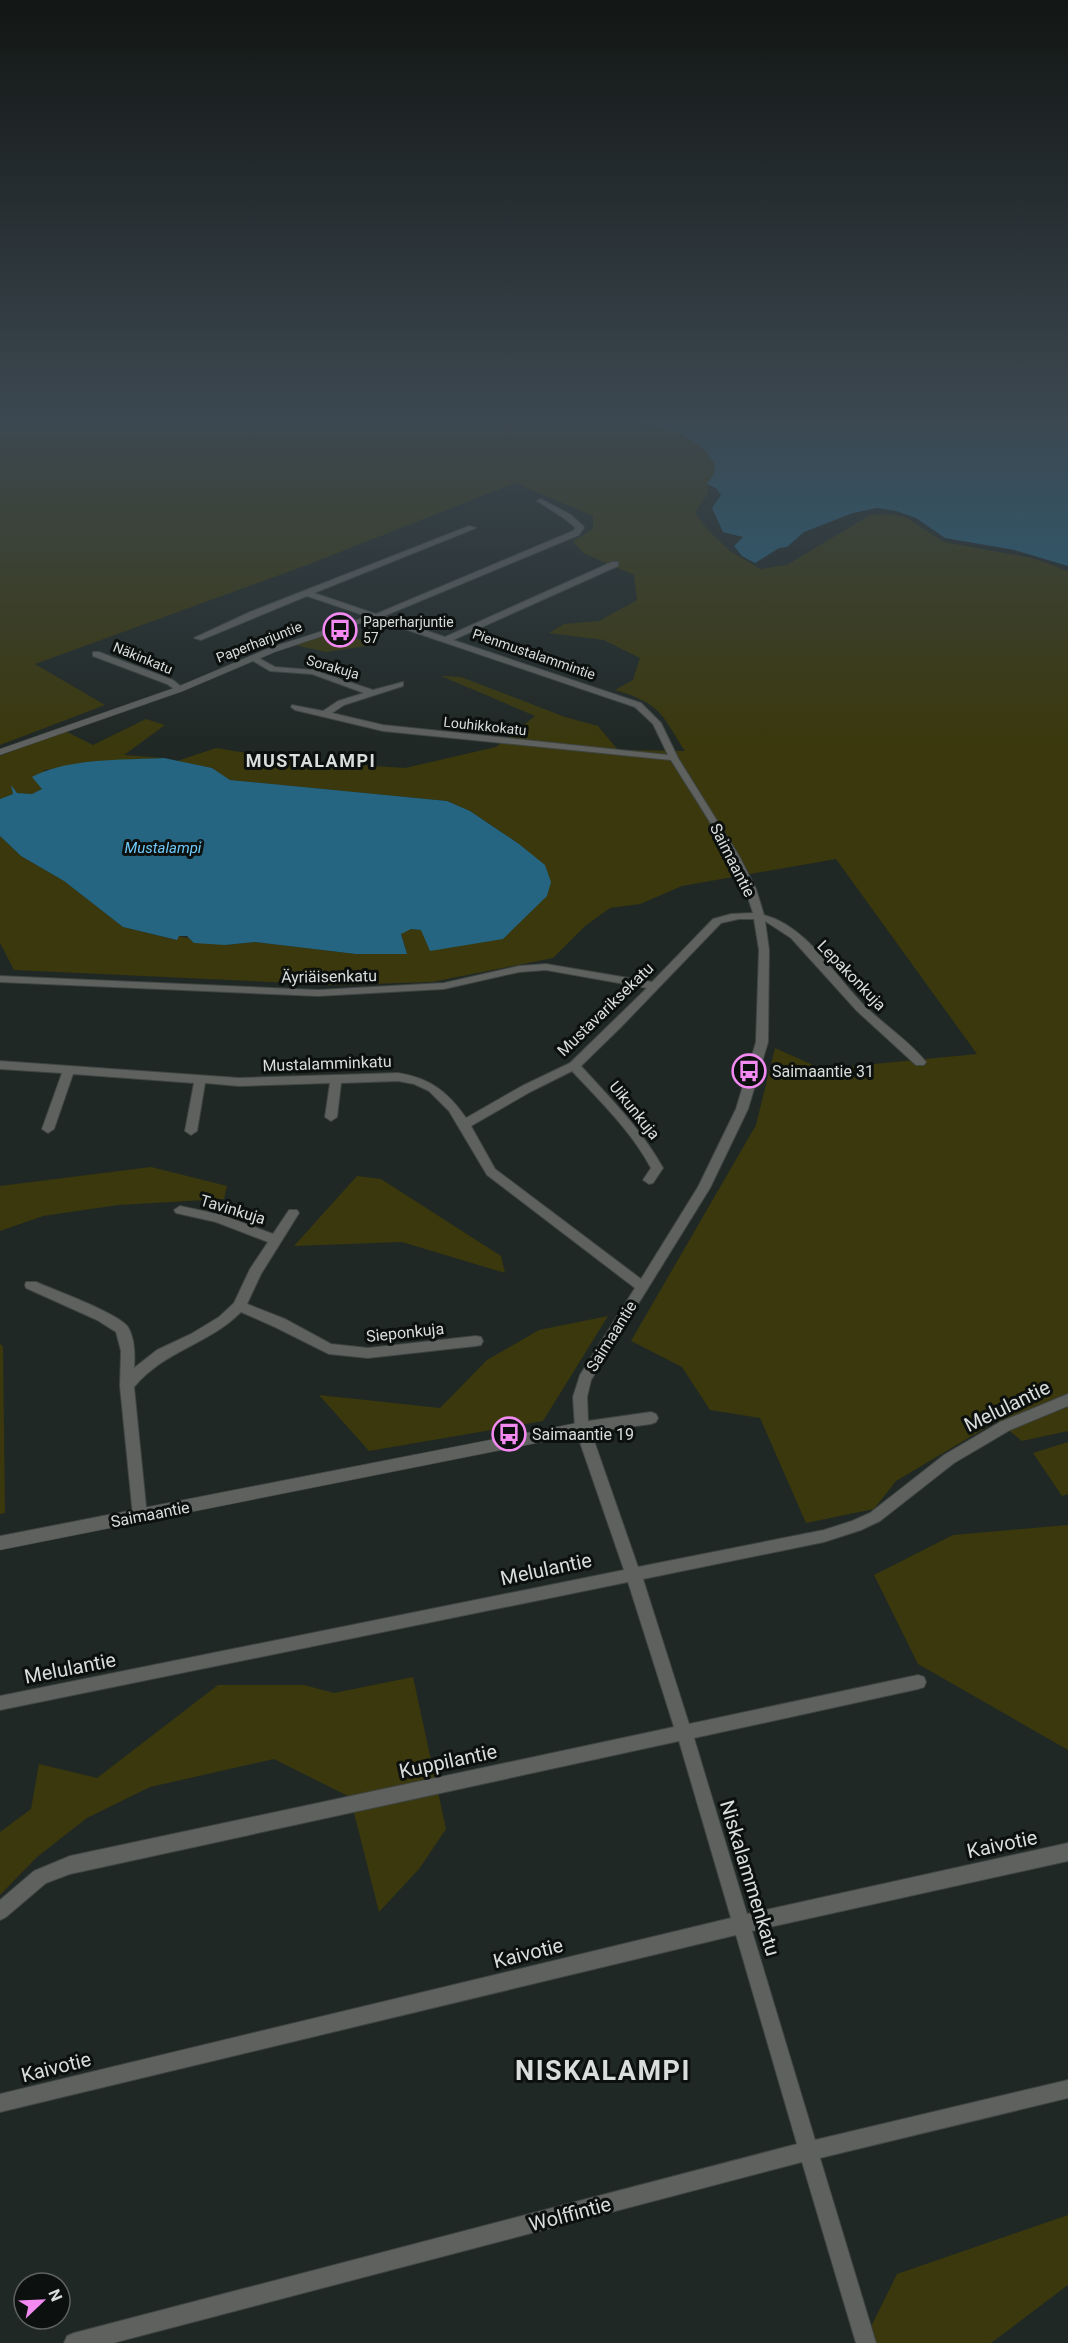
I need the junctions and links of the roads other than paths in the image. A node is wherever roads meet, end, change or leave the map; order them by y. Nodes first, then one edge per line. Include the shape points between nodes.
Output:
1 (472, 528) dead end
2 (580, 528) edge
3 (615, 564) dead end
4 (307, 593) junction
5 (375, 617) junction
6 (198, 638) dead end
7 (448, 639) junction
8 (96, 654) dead end
9 (252, 658) junction
10 (400, 684) dead end
11 (180, 689) junction
12 (373, 693) junction
13 (295, 707) dead end
14 (648, 712) joint
15 (325, 714) junction
16 (0, 752) edge
17 (674, 758) junction
18 (759, 916) junction
19 (0, 979) edge
20 (654, 986) junction
21 (920, 1062) dead end
22 (0, 1065) edge
23 (574, 1066) junction
24 (69, 1070) junction
25 (200, 1079) junction
26 (336, 1080) junction
27 (331, 1118) dead end
28 (466, 1124) junction
29 (48, 1129) dead end
30 (191, 1131) dead end
31 (649, 1180) dead end
32 (180, 1210) dead end
33 (292, 1213) dead end
34 (275, 1240) junction
35 (31, 1285) dead end
36 (642, 1287) junction
37 (239, 1306) junction
38 (476, 1341) dead end
39 (127, 1386) junction
40 (1068, 1400) edge
41 (651, 1418) dead end
42 (582, 1428) junction
43 (140, 1516) junction
44 (0, 1543) edge
45 (633, 1573) junction
46 (918, 1682) dead end
47 (0, 1703) edge
48 (684, 1732) junction
49 (1068, 1852) edge
50 (0, 1911) edge
51 (743, 1924) junction
52 (1068, 2089) edge
53 (0, 2103) edge
54 (808, 2151) junction
55 (74, 2343) edge
56 (866, 2343) edge

1 - 4 street
2 - 5 street, Paperharjuntie
3 - 7 street
4 - 5 street, Pienmustalammintie
4 - 6 street
5 - 7 street, Pienmustalammintie
5 - 9 street, Paperharjuntie
7 - 14 street, Pienmustalammintie via 617,696
8 - 11 street, Näkinkatu
9 - 11 street, Paperharjuntie
9 - 12 street, Sorakuja via 273,669 313,672
10 - 12 street
11 - 16 street, Paperharjuntie
12 - 15 street via 334,706
13 - 15 street, Louhikkokatu
14 - 17 street, Saimaantie
15 - 17 street, Louhikkokatu via 382,728
17 - 18 street, Saimaantie via 735,856
18 - 20 street, Mustavariksekatu via 717,921
18 - 21 street, Lepakonkuja via 789,933 843,991
18 - 36 street, Saimaantie via 764,950 764,1012 756,1066 726,1147
19 - 20 street, Äyriäisenkatu via 318,993 444,986 546,967
20 - 23 street, Mustavariksekatu
22 - 24 street, Mustalamminkatu
23 - 28 street, Mustavariksekatu
23 - 31 street, Uikunkuja via 645,1146 657,1168
24 - 25 street, Mustalamminkatu
24 - 29 street
25 - 26 street, Mustalamminkatu
25 - 30 street
26 - 27 street
26 - 28 street, Mustalamminkatu via 398,1077 422,1082 437,1091
28 - 36 street, Mustalamminkatu via 490,1172
32 - 34 street, Tavinkuja via 218,1218
33 - 34 street
34 - 37 street
35 - 39 street via 122,1329 128,1351
36 - 42 street, Saimaantie via 585,1378 580,1397
37 - 38 street, Sieponkuja via 329,1349 368,1353
37 - 39 street via 224,1321 162,1354
39 - 43 street
40 - 45 street, Melulantie via 1014,1422 949,1459 875,1517 856,1526 824,1536
41 - 42 street
42 - 43 street, Saimaantie
42 - 45 street, Niskalammenkatu
43 - 44 street, Saimaantie
45 - 47 street, Melulantie
45 - 48 street, Niskalammenkatu
46 - 48 street, Kuppilantie
48 - 50 street, Kuppilantie via 70,1865 40,1876
48 - 51 street, Niskalammenkatu
49 - 51 street, Kaivotie
51 - 53 street, Kaivotie
51 - 54 street, Niskalammenkatu
52 - 54 street, Wolffintie
54 - 55 street, Wolffintie
54 - 56 street, Niskalammenkatu

